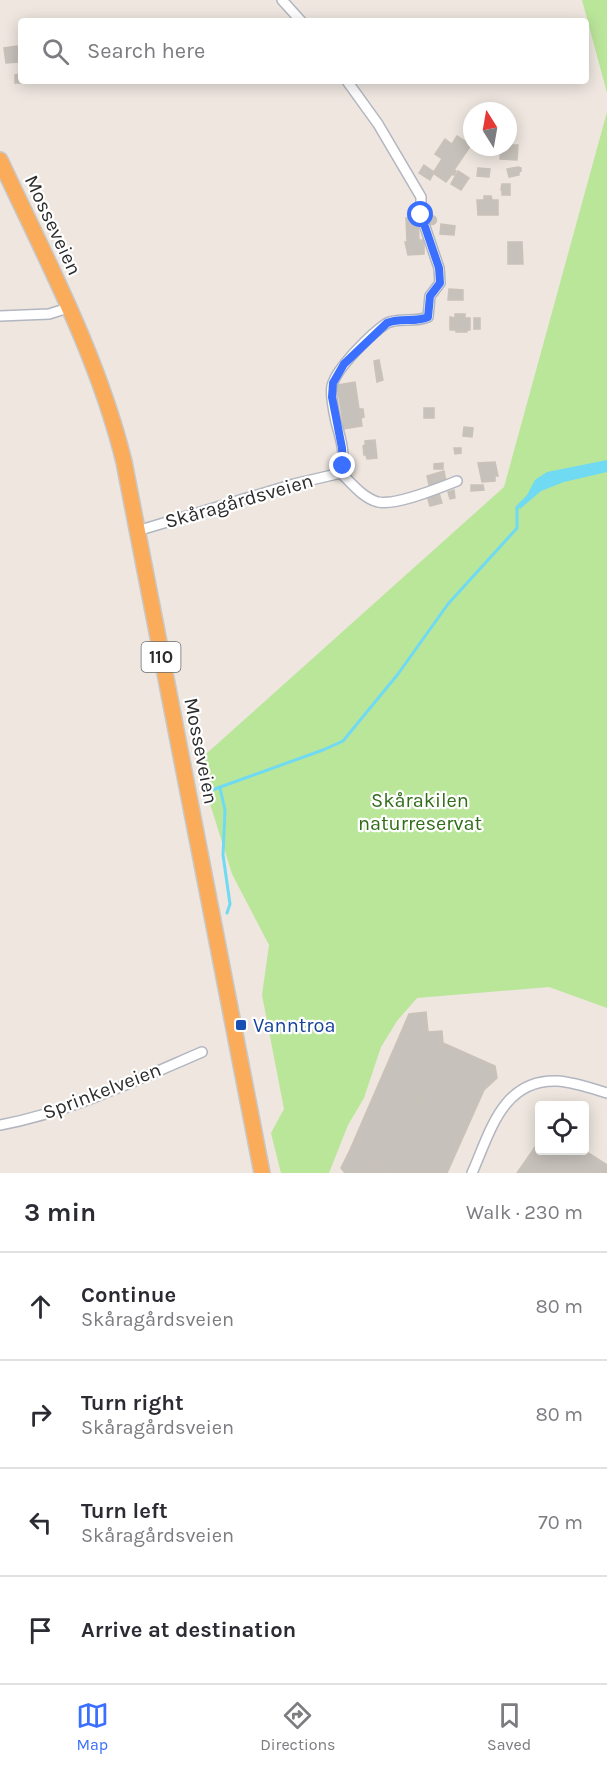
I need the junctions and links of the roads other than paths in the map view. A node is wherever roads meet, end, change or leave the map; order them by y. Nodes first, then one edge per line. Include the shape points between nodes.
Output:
1 (282, 0) edge
2 (298, 18) edge
3 (348, 84) edge
4 (0, 160) edge
5 (68, 308) junction
6 (0, 316) edge
7 (340, 472) junction
8 (457, 481) dead end
9 (137, 531) junction
10 (202, 1052) dead end
11 (607, 1093) edge
12 (0, 1125) edge
13 (262, 1173) edge
14 (472, 1173) edge

1 - 2 street
3 - 7 street, Skåragårdsveien via 378,124 421,197 421,215 439,268 440,283 430,296 428,317 387,323 337,374 332,390 342,448
4 - 5 highway, Mosseveien / 110
5 - 6 street, Mosseveien via 49,314
5 - 9 highway, Mosseveien / 110 via 113,418
7 - 8 street, Skåragårdsveien via 362,493 379,502 409,498
7 - 9 street, Skåragårdsveien
9 - 13 highway, Mosseveien / 110
10 - 12 street, Sprinkelveien via 110,1091
11 - 14 street via 556,1081 524,1089 500,1111

